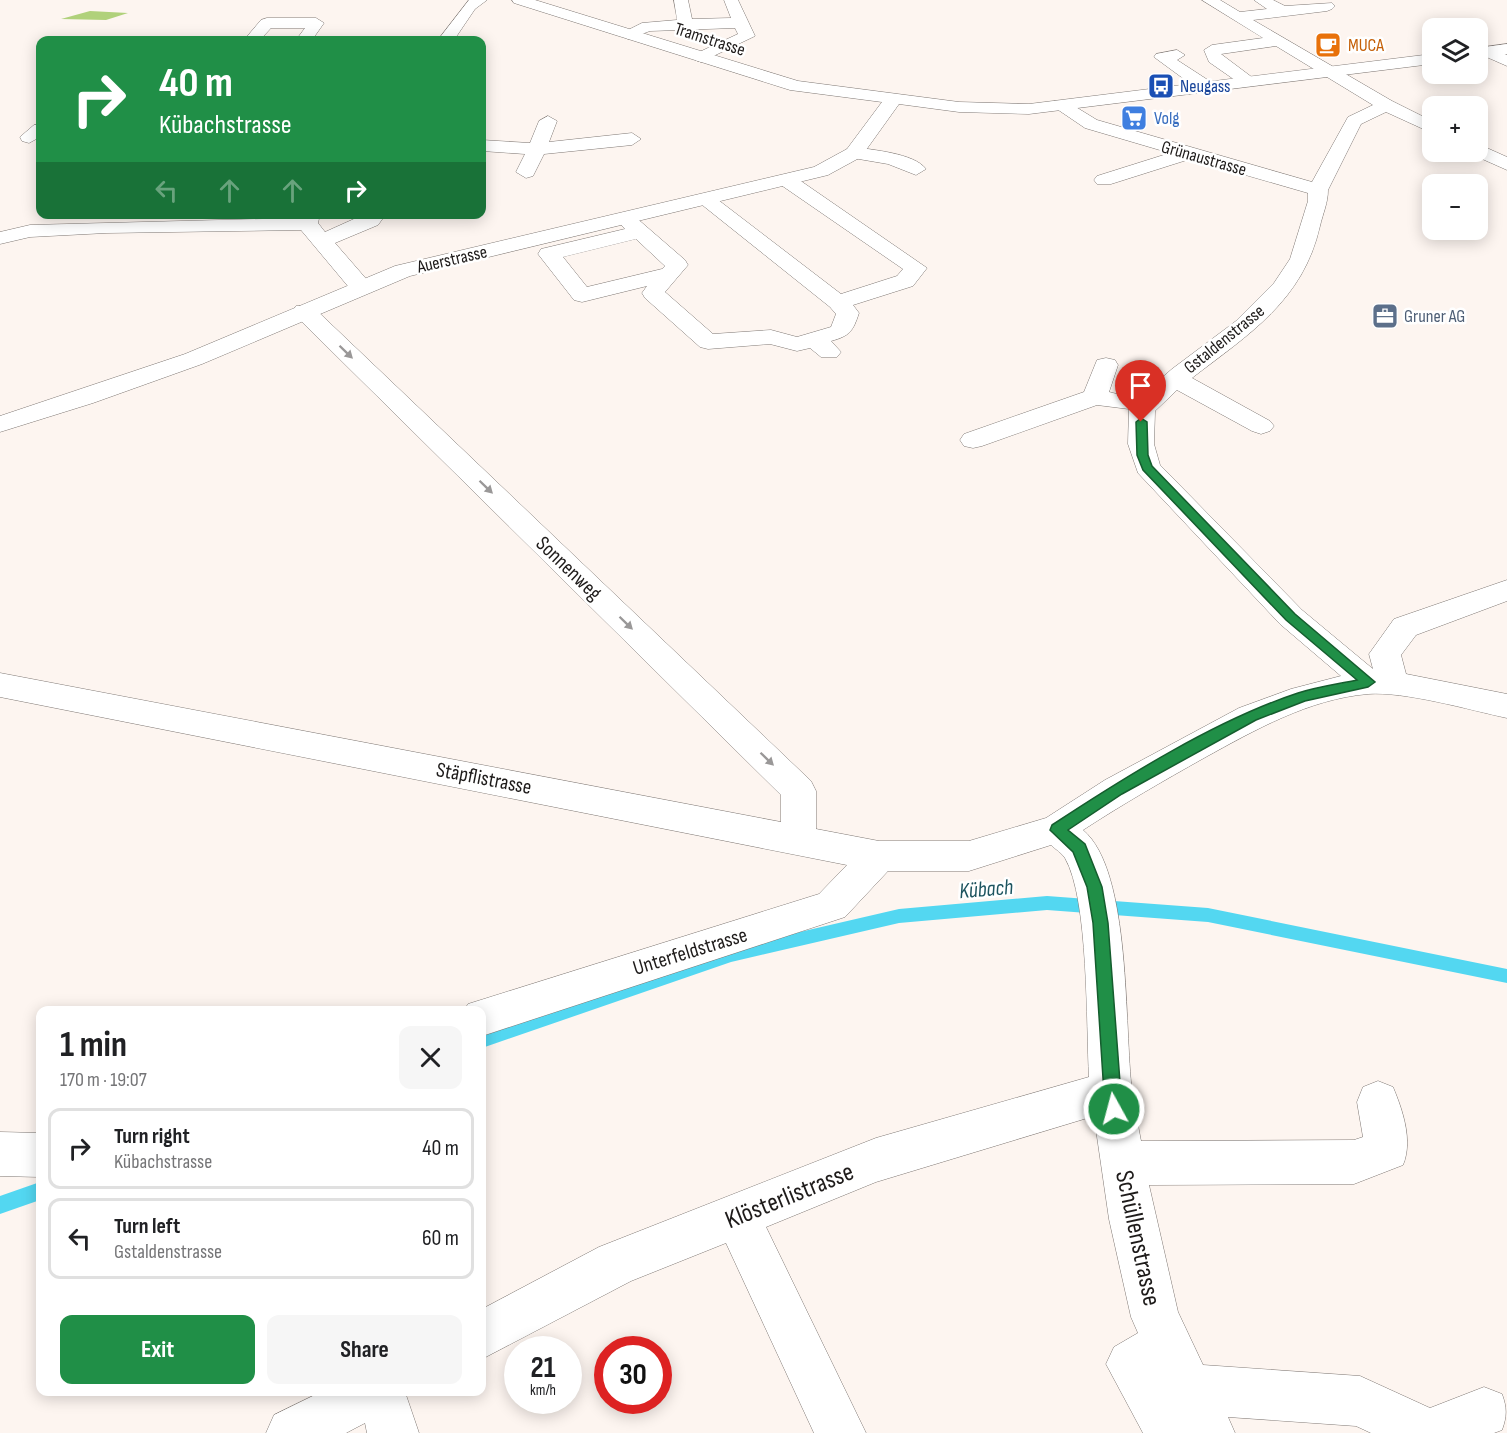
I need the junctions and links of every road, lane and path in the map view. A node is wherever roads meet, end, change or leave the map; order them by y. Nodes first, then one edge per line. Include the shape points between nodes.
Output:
1 (480, 0) edge
2 (519, 0) edge
3 (681, 0) edge
4 (731, 0) edge
5 (1209, 0) edge
6 (1262, 0) edge
7 (1327, 6) dead end
8 (1282, 11) junction
9 (1239, 17) junction
10 (741, 23) junction
11 (685, 24) junction
12 (628, 34) junction
13 (256, 36) edge
14 (307, 36) edge
15 (449, 36) edge
16 (1280, 41) junction
17 (1507, 49) edge
18 (1488, 51) edge
19 (1488, 54) edge
20 (1177, 55) dead end
21 (701, 57) junction
22 (1422, 60) edge
23 (1507, 62) edge
24 (1332, 72) junction
25 (1248, 81) junction
26 (1205, 86) junction
27 (893, 100) junction
28 (1060, 105) junction
29 (1386, 105) junction
30 (548, 121) dead end
31 (1422, 123) edge
32 (632, 139) dead end
33 (486, 146) edge
34 (537, 149) junction
35 (855, 153) junction
36 (1189, 153) junction
37 (1488, 155) edge
38 (1507, 164) edge
39 (916, 169) dead end
40 (526, 172) dead end
41 (1104, 180) dead end
42 (788, 181) junction
43 (1318, 190) junction
44 (706, 200) junction
45 (309, 219) edge
46 (372, 219) edge
47 (246, 220) edge
48 (634, 226) junction
49 (0, 238) edge
50 (321, 241) junction
51 (668, 273) junction
52 (360, 286) junction
53 (838, 303) junction
54 (304, 311) junction
55 (1106, 365) dead end
56 (1176, 379) junction
57 (1095, 397) junction
58 (1124, 403) dead end
59 (0, 424) edge
60 (1261, 426) dead end
61 (973, 440) dead end
62 (1507, 590) edge
63 (1380, 683) junction
64 (0, 685) edge
65 (1507, 706) edge
66 (1057, 830) junction
67 (798, 838) junction
68 (879, 856) junction
69 (486, 1016) edge
70 (1111, 1091) junction
71 (1378, 1102) dead end
72 (0, 1154) edge
73 (36, 1155) edge
74 (1122, 1163) junction
75 (737, 1216) junction
76 (486, 1333) edge
77 (366, 1396) edge
78 (381, 1396) edge
79 (1179, 1411) edge
80 (1484, 1412) dead end
81 (292, 1433) edge
82 (393, 1433) edge
83 (840, 1433) edge
84 (1209, 1433) edge
85 (1425, 1433) edge
86 (1432, 1433) edge

1 - 15 street via 470,6
2 - 12 street, Tramstrasse
3 - 11 street
4 - 10 street
5 - 9 street
6 - 8 street
7 - 8 street
8 - 9 street
9 - 16 street
10 - 11 street
10 - 21 street via 747,36
11 - 12 street via 648,26
12 - 21 street, Tramstrasse
13 - 14 street via 267,23 316,23
16 - 24 street
16 - 25 street via 1212,50 1215,59
17 - 18 street
19 - 23 street
20 - 26 street via 1161,57
21 - 27 street, Tramstrasse via 796,86
22 - 24 street
24 - 25 street
24 - 29 street
25 - 26 street
26 - 28 street
27 - 28 street via 996,110
27 - 35 street, Auerstrasse
28 - 36 street, Grünaustrasse via 1091,124
29 - 31 street
29 - 43 street, Gstaldenstrasse via 1354,121
30 - 34 street
32 - 34 street
33 - 34 street
34 - 40 street
35 - 39 street via 892,159
35 - 42 street, Auerstrasse via 821,171
36 - 41 street
36 - 43 street, Grünaustrasse via 1226,171
37 - 38 street
42 - 44 street, Auerstrasse
42 - 53 street via 916,268 905,281
43 - 56 street, Gstaldenstrasse via 1298,265 1273,299
44 - 48 street, Auerstrasse
44 - 53 street
45 - 47 street
45 - 50 street
46 - 50 street
47 - 49 street via 30,231
48 - 51 street via 677,265
48 - 51 street via 549,254 582,295
48 - 52 street, Auerstrasse via 403,271
50 - 52 street
51 - 53 street via 653,293 708,342 771,337 822,346 841,331 848,314
52 - 54 street, Auerstrasse
54 - 59 street, Auerstrasse via 221,348
54 -> 67 street, Sonnenweg via 800,790
55 - 57 street
56 - 60 street
56 - 63 street, Gstaldenstrasse via 1142,409 1141,444 1147,467 1291,617
57 - 58 street
57 - 61 street
62 - 63 street via 1406,627 1385,654
63 - 65 street
63 - 66 street, Stäpflistrasse via 1302,697 1251,717 1117,790
64 - 67 street, Stäpflistrasse
66 - 68 street, Stäpflistrasse via 969,856
66 - 70 street, Schüllenstrasse via 1079,848 1097,905
67 - 68 street, Stäpflistrasse
68 - 69 street, Unterfeldstrasse via 832,906
70 - 74 street, Schüllenstrasse
70 - 75 street, Klösterlistrasse via 876,1160
71 - 74 street via 1387,1150 1354,1162
72 - 73 street
74 - 79 street, Schüllenstrasse via 1153,1306 1167,1344 1131,1364
75 - 76 street, Klösterlistrasse via 616,1264
75 - 83 street
77 - 81 street
78 - 82 street
79 - 84 street
79 - 85 street via 1360,1401
80 - 86 street

